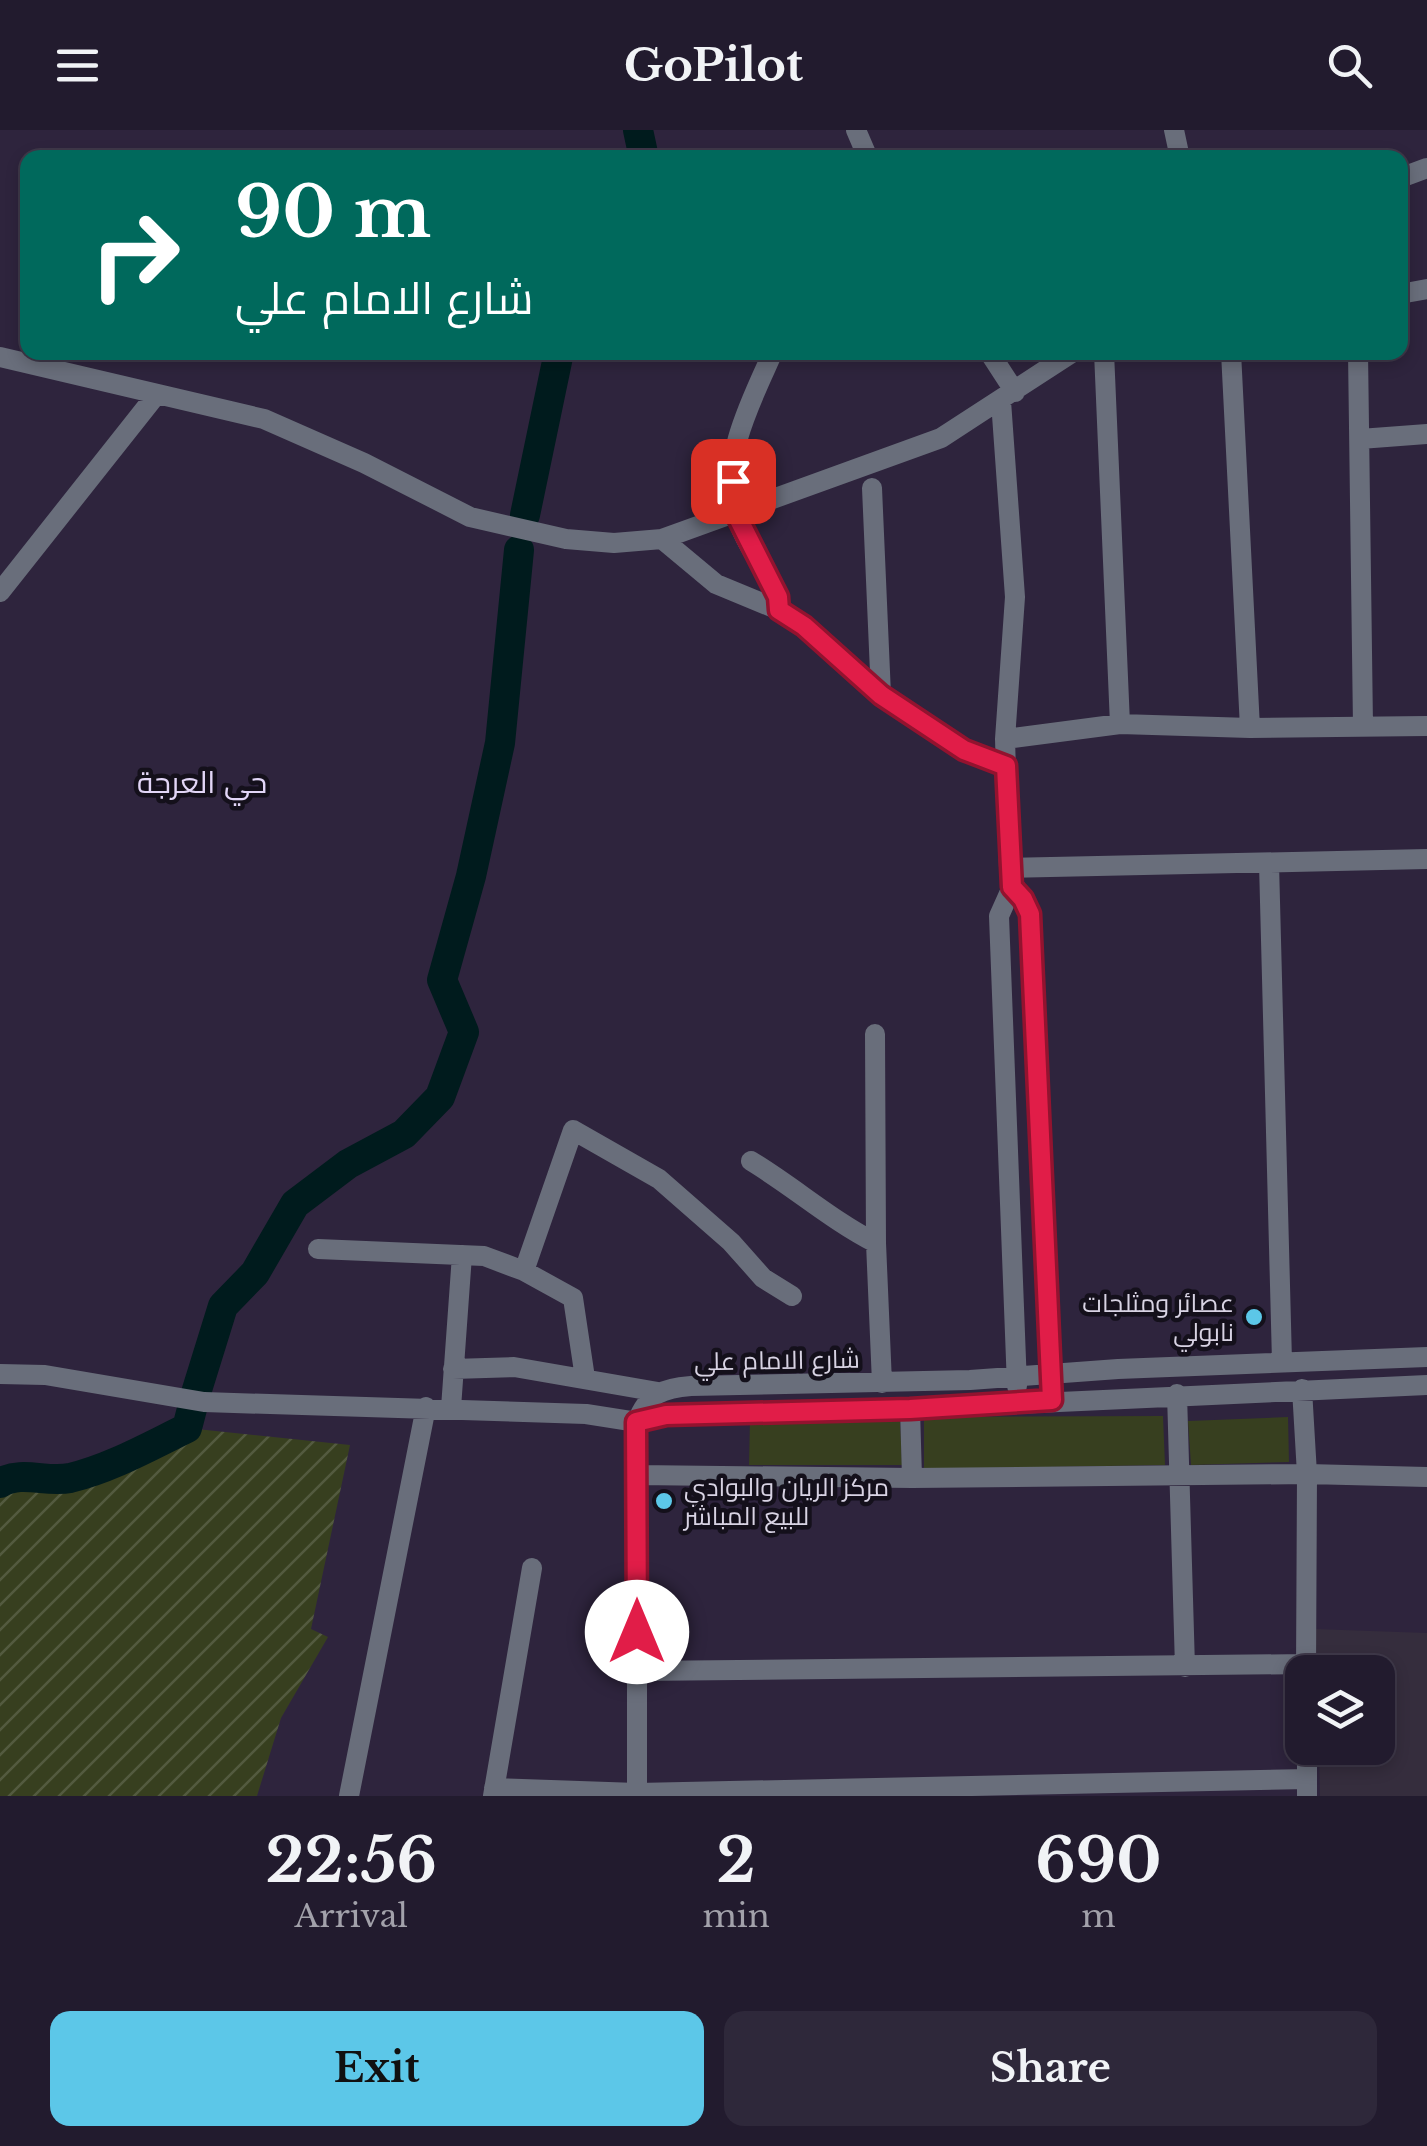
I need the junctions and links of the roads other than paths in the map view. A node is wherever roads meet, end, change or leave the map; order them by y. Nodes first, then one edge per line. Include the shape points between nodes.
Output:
1 (0, 357) edge
2 (770, 360) edge
3 (992, 360) edge
4 (1061, 360) edge
5 (1104, 360) edge
6 (1231, 360) edge
7 (1358, 360) edge
8 (156, 395) junction
9 (1008, 397) junction
10 (1427, 434) edge
11 (1360, 439) junction
12 (872, 488) dead end
13 (735, 512) junction
14 (662, 539) junction
15 (0, 592) edge
16 (779, 610) junction
17 (881, 695) junction
18 (1120, 724) junction
19 (1363, 726) junction
20 (1427, 726) edge
21 (1250, 728) junction
22 (1006, 739) junction
23 (1006, 766) junction
24 (1427, 859) edge
25 (1270, 863) junction
26 (1010, 878) junction
27 (876, 1034) dead end
28 (751, 1162) dead end
29 (876, 1243) junction
30 (318, 1249) dead end
31 (462, 1256) junction
32 (524, 1271) junction
33 (792, 1296) dead end
34 (1427, 1356) edge
35 (1282, 1362) junction
36 (452, 1369) junction
37 (1052, 1372) junction
38 (0, 1374) edge
39 (1017, 1376) junction
40 (585, 1378) junction
41 (882, 1383) junction
42 (1427, 1385) edge
43 (1302, 1389) junction
44 (658, 1392) junction
45 (1177, 1394) junction
46 (1052, 1400) junction
47 (1016, 1402) junction
48 (426, 1408) junction
49 (450, 1408) junction
50 (910, 1409) junction
51 (636, 1422) junction
52 (1307, 1474) junction
53 (636, 1475) junction
54 (1182, 1475) junction
55 (1427, 1477) edge
56 (912, 1478) junction
57 (532, 1568) dead end
58 (1306, 1655) edge
59 (1185, 1668) junction
60 (1285, 1668) edge
61 (637, 1671) junction
62 (1307, 1788) edge
63 (1182, 1789) edge
64 (494, 1792) edge
65 (637, 1794) edge
66 (349, 1796) edge

1 - 8 street
2 - 13 street via 736,452
3 - 9 street
4 - 9 street
5 - 18 street
6 - 21 street
7 - 11 street
8 - 14 street via 264,419 470,516 566,540
8 - 15 street
9 - 13 street via 942,438
9 - 22 street via 1015,597
10 - 11 street
11 - 19 street
12 - 17 street
13 - 14 street
13 - 16 street
14 - 16 street via 716,584
16 - 17 street
17 - 23 street via 964,750
18 - 21 street
18 - 22 street
19 - 20 street
19 - 21 street
22 - 23 street
23 - 26 street
24 - 25 street
25 - 26 street
25 - 35 street
26 - 37 street via 1030,914
26 - 39 street via 999,916
27 - 29 street
28 - 29 street
29 - 41 street
30 - 31 street
31 - 32 street via 484,1256
31 - 36 street
32 - 33 street via 573,1130 659,1179 763,1278
32 - 40 street via 574,1298
34 - 35 street, شارع الامام علي
35 - 37 street, شارع الامام علي
36 - 40 street, شارع الامام علي via 514,1367
36 - 49 street
37 - 39 street, شارع الامام علي
37 - 46 street
38 - 48 street, شارع الامام علي via 204,1402
39 - 41 street, شارع الامام علي
39 - 47 street
40 - 44 street, شارع الامام علي
41 - 44 street, شارع الامام علي
42 - 43 street, شارع الامام علي
43 - 45 street, شارع الامام علي
43 - 52 street
44 - 51 street
45 - 46 street, شارع الامام علي
45 - 54 street
46 - 47 street, شارع الامام علي
47 - 50 street, شارع الامام علي
48 - 49 street, شارع الامام علي
48 - 66 street
49 - 51 street, شارع الامام علي
50 - 51 street, شارع الامام علي via 666,1415
50 - 56 street
51 - 53 street
52 - 54 street
52 - 55 street
52 - 58 street
53 - 56 street
53 - 61 street
54 - 56 street
54 - 59 street
57 - 64 street
59 - 60 street
59 - 61 street
61 - 65 street
62 - 63 street
63 - 65 street
64 - 65 street

